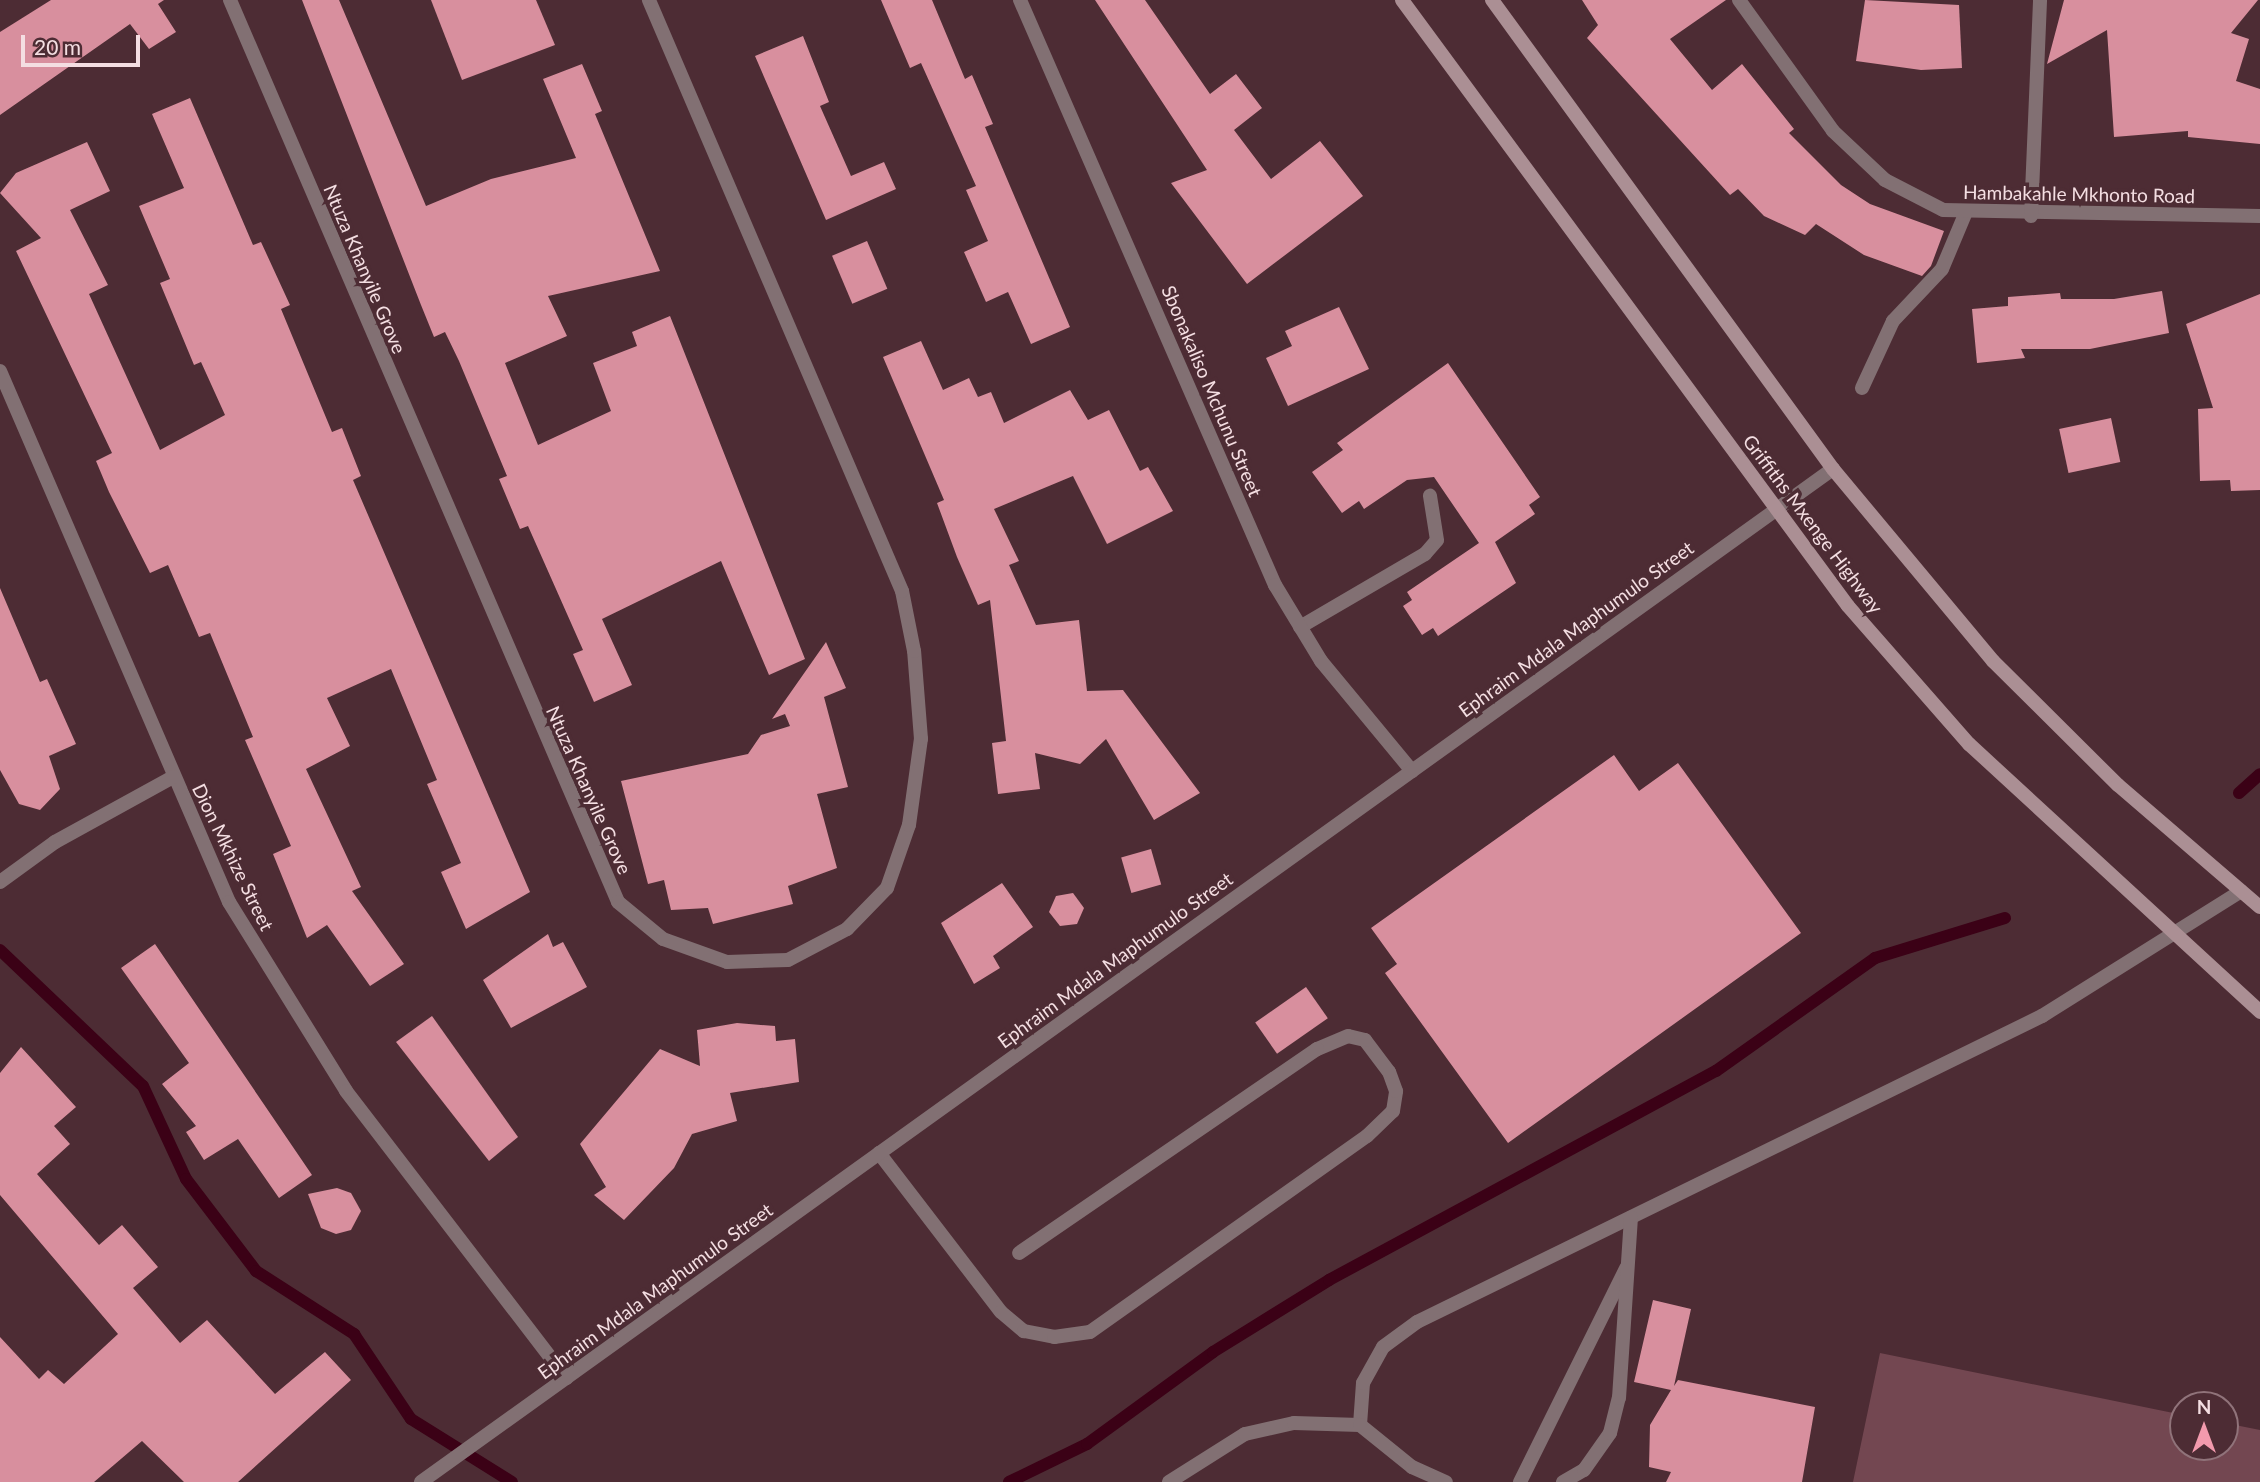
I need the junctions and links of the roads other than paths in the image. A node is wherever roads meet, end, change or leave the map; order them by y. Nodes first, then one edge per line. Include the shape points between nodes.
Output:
1 (230, 0) edge
2 (649, 0) edge
3 (1020, 0) edge
4 (1402, 0) edge
5 (1492, 0) edge
6 (1739, 0) edge
7 (2040, 0) edge
8 (1966, 212) junction
9 (2031, 216) junction
10 (2260, 216) edge
11 (0, 371) edge
12 (1862, 388) dead end
13 (1833, 469) junction
14 (1430, 496) dead end
15 (1776, 509) junction
16 (1300, 627) junction
17 (1412, 771) junction
18 (173, 777) junction
19 (0, 881) edge
20 (2241, 891) junction
21 (2260, 907) edge
22 (2175, 936) junction
23 (2260, 1012) edge
24 (879, 1153) junction
25 (1632, 1217) junction
26 (1019, 1253) dead end
27 (1630, 1260) junction
28 (566, 1378) junction
29 (1360, 1425) junction
30 (424, 1480) edge
31 (1169, 1482) edge
32 (1446, 1482) edge
33 (1520, 1482) edge
34 (1563, 1482) edge

1 - 2 street, Ntuza Khanyile Grove via 618,902 663,939 727,962 788,960 847,929 887,888 909,825 921,738 914,651 902,591
3 - 16 street, Sbonakaliso Mchunu Street via 1275,585
4 - 15 street, Griffiths Mxenge Highway
5 - 13 street
6 - 8 street, Hambakahle Mkhonto Road via 1841,140 1885,180 1943,210
7 - 9 street
8 - 9 street, Hambakahle Mkhonto Road
8 - 12 street via 1942,269 1894,321
9 - 10 street, Hambakahle Mkhonto Road
11 - 18 street, Dion Mkhize Street
13 - 15 street, Ephraim Mdala Maphumulo Street
13 - 20 street via 1993,661 2118,785
14 - 16 street via 1437,540 1425,554
15 - 17 street, Ephraim Mdala Maphumulo Street
15 - 22 street, Griffiths Mxenge Highway via 1848,606 1969,744
16 - 17 street, Sbonakaliso Mchunu Street
17 - 24 street, Ephraim Mdala Maphumulo Street
18 - 19 street via 55,842
18 - 28 street, Dion Mkhize Street via 229,902 287,1001 346,1091
20 - 21 street
20 - 22 street
22 - 23 street, Griffiths Mxenge Highway
22 - 25 street via 2042,1016
24 - 26 street via 1001,1312 1024,1331 1054,1337 1090,1332 1367,1136 1393,1111 1396,1091 1389,1072 1365,1040 1348,1036 1317,1049
24 - 28 street, Ephraim Mdala Maphumulo Street
25 - 27 street
25 - 29 street via 1417,1322 1383,1347 1363,1383
27 - 33 street
27 - 34 street via 1619,1398 1610,1433 1584,1470
28 - 30 street, Ephraim Mdala Maphumulo Street
29 - 31 street via 1294,1423 1245,1434
29 - 32 street via 1412,1467

